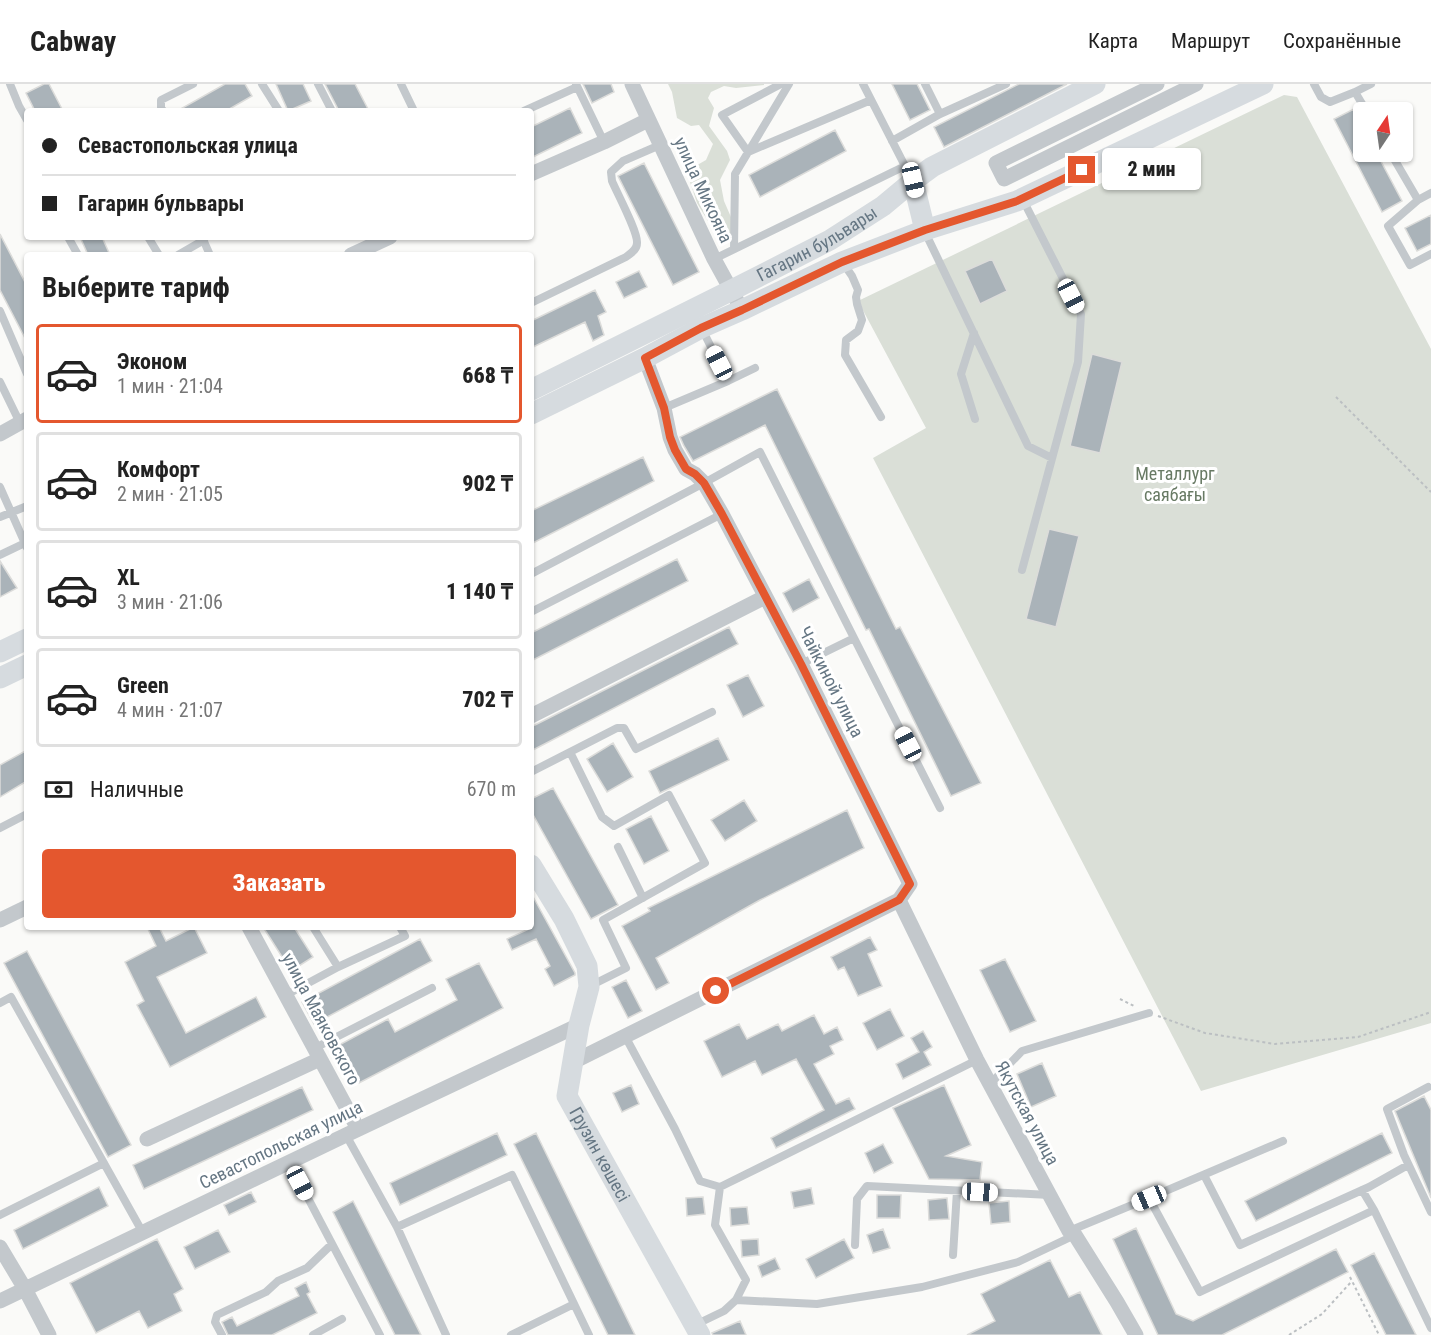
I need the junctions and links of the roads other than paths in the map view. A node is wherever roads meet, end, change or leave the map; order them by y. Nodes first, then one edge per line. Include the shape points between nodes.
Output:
1 (10, 84) edge
2 (193, 84) edge
3 (262, 84) edge
4 (318, 84) edge
5 (401, 84) edge
6 (632, 84) edge
7 (781, 84) edge
8 (789, 84) edge
9 (863, 84) edge
10 (925, 84) edge
11 (1006, 84) edge
12 (1095, 84) edge
13 (1196, 84) edge
14 (1263, 84) edge
15 (1314, 84) edge
16 (1371, 84) edge
17 (577, 85) edge
18 (1155, 85) edge
19 (1355, 92) junction
20 (871, 100) junction
21 (1160, 101) junction
22 (1361, 102) edge
23 (162, 108) edge
24 (277, 108) edge
25 (330, 108) edge
26 (413, 108) edge
27 (530, 108) edge
28 (940, 114) junction
29 (24, 115) edge
30 (648, 120) junction
31 (892, 141) junction
32 (604, 142) junction
33 (660, 146) junction
34 (748, 152) junction
35 (1396, 162) edge
36 (534, 173) edge
37 (909, 173) junction
38 (1431, 193) edge
39 (1022, 198) junction
40 (1418, 200) junction
41 (925, 230) junction
42 (200, 240) edge
43 (384, 240) edge
44 (734, 249) junction
45 (182, 252) edge
46 (358, 252) edge
47 (1431, 254) edge
48 (714, 259) junction
49 (842, 262) junction
50 (732, 290) junction
51 (534, 302) edge
52 (742, 310) junction
53 (0, 311) edge
54 (701, 328) junction
55 (974, 333) junction
56 (645, 358) junction
57 (24, 367) edge
58 (755, 368) dead end
59 (728, 381) junction
60 (0, 382) edge
61 (534, 389) edge
62 (664, 408) junction
63 (534, 413) edge
64 (881, 417) dead end
65 (975, 419) dead end
66 (23, 421) edge
67 (0, 434) edge
68 (1052, 458) junction
69 (704, 483) junction
70 (0, 487) edge
71 (24, 507) edge
72 (11, 513) junction
73 (722, 514) junction
74 (0, 517) edge
75 (24, 541) edge
76 (24, 546) edge
77 (0, 555) edge
78 (1022, 570) dead end
79 (534, 572) edge
80 (765, 597) junction
81 (534, 610) edge
82 (854, 638) junction
83 (24, 640) edge
84 (0, 652) edge
85 (801, 664) junction
86 (24, 666) edge
87 (0, 678) edge
88 (712, 712) dead end
89 (534, 713) edge
90 (570, 752) junction
91 (534, 770) edge
92 (940, 808) dead end
93 (24, 816) edge
94 (0, 828) edge
95 (618, 847) dead end
96 (534, 870) edge
97 (643, 898) junction
98 (899, 900) junction
99 (24, 908) edge
100 (0, 920) edge
101 (251, 930) edge
102 (315, 930) edge
103 (402, 930) edge
104 (338, 967) junction
105 (588, 987) junction
106 (432, 988) dead end
107 (286, 995) junction
108 (0, 1002) edge
109 (1149, 1013) road end
110 (579, 1025) junction
111 (625, 1036) junction
112 (318, 1054) junction
113 (977, 1060) junction
114 (573, 1062) junction
115 (990, 1084) junction
116 (1428, 1087) dead end
117 (352, 1132) junction
118 (147, 1139) dead end
119 (1283, 1141) dead end
120 (289, 1162) junction
121 (104, 1164) junction
122 (1408, 1165) junction
123 (1204, 1175) junction
124 (720, 1187) junction
125 (1362, 1190) junction
126 (957, 1191) junction
127 (1050, 1195) junction
128 (1149, 1198) junction
129 (1374, 1210) junction
130 (1431, 1212) edge
131 (0, 1215) edge
132 (397, 1227) junction
133 (143, 1233) junction
134 (1072, 1233) junction
135 (332, 1244) junction
136 (855, 1245) dead end
137 (0, 1247) edge
138 (953, 1255) dead end
139 (25, 1289) junction
140 (736, 1300) junction
141 (0, 1301) edge
142 (574, 1304) junction
143 (342, 1319) dead end
144 (1431, 1328) edge
145 (697, 1330) edge
146 (49, 1335) edge
147 (222, 1335) edge
148 (313, 1335) edge
149 (380, 1335) edge
150 (446, 1335) edge
151 (511, 1335) edge
152 (589, 1335) edge
153 (1136, 1335) edge

1 - 29 lane
2 - 23 lane via 161,100
3 - 24 lane
4 - 25 lane
5 - 26 lane
6 - 30 street, улица Микояна
7 - 34 lane via 722,115
8 - 34 lane
9 - 20 lane
10 - 28 lane
11 - 28 lane
12 - 37 main road, Гагарин бульвары via 932,166
13 - 21 street
14 - 39 main road, Гагарин бульвары
15 - 19 lane via 1321,97 1330,102
16 - 19 lane
17 - 27 lane
17 - 32 lane
18 - 21 street
18 - 21 street via 996,164 1004,179
19 - 22 lane
20 - 31 lane
20 - 34 lane
28 - 31 lane
30 - 32 street
30 - 33 street, улица Микояна
31 - 37 lane
32 - 36 street
33 - 48 street, улица Микояна
33 - 51 lane via 623,161 611,172 635,232 635,250
34 - 44 lane via 735,174
35 - 40 lane
37 - 41 main road
37 - 44 lane
37 - 50 main road, Гагарин бульвары via 884,206 830,240
38 - 40 lane
39 - 41 main road, Гагарин бульвары
39 - 68 lane via 1081,314 1078,362
40 - 47 lane via 1388,226 1410,265
41 - 49 main road, Гагарин бульвары
41 - 55 lane
42 - 45 lane
43 - 46 street
44 - 48 lane
48 - 50 street, улица Микояна
49 - 52 main road, Гагарин бульвары
49 - 64 lane via 858,290 862,320 858,331 846,340 845,355
50 - 52 street, улица Микояна
50 - 61 main road, Гагарин бульвары
52 - 54 main road, Гагарин бульвары
53 - 57 lane
54 - 56 main road, Гагарин бульвары
54 - 59 lane
55 - 65 lane via 961,374
55 - 68 lane via 1028,446
56 - 62 street, Чайкиной улица
56 - 63 main road, Гагарин бульвары
58 - 59 lane
59 - 62 lane
60 - 66 lane
62 - 69 street, Чайкиной улица via 675,450 686,469
66 - 67 street
68 - 78 lane
69 - 73 street, Чайкиной улица
69 - 79 lane
69 - 82 lane via 760,452
70 - 72 lane
71 - 72 lane
72 - 74 lane
72 - 75 lane
73 - 80 street, Чайкиной улица
73 - 81 lane
76 - 77 lane
80 - 85 street, Чайкиной улица
80 - 89 street
82 - 85 lane
82 - 92 lane
83 - 84 main road
85 - 98 street, Чайкиной улица via 910,884
86 - 87 main road
88 - 90 lane via 636,749 624,728 617,728
90 - 91 lane
90 - 97 lane via 602,817 614,826 669,795 705,863
93 - 94 lane
95 - 97 lane
96 - 105 main road, Грузин көшесі via 587,966
97 - 105 lane via 603,920 626,968
98 - 111 street
98 - 113 street, Якутская улица
99 - 100 street
101 - 107 street, улица Маяковского
102 - 104 lane
103 - 104 lane via 405,936
104 - 107 lane
105 - 110 main road, Грузин көшесі
106 - 112 lane
107 - 112 street, улица Маяковского
108 - 121 lane via 11,997
109 - 115 lane via 1022,1051
110 - 114 main road, Грузин көшесі
110 - 117 street, Севастопольская улица
111 - 114 street
111 - 124 lane via 700,1181
112 - 117 street, улица Маяковского
112 - 118 street
113 - 115 street, Якутская улица
113 - 124 lane
114 - 145 main road, Грузин көшесі via 567,1096
115 - 127 street, Якутская улица
116 - 122 lane via 1387,1109
117 - 120 street, Севастопольская улица
117 - 132 lane
119 - 123 lane
120 - 133 street, Севастопольская улица
120 - 135 lane
121 - 131 lane
121 - 133 lane
122 - 125 lane
122 - 130 lane
123 - 125 lane via 1240,1245
123 - 128 lane
124 - 140 lane via 715,1225 746,1280
125 - 129 lane
126 - 127 lane
126 - 136 lane via 867,1186 857,1199
126 - 138 lane
127 - 134 street, Якутская улица
128 - 129 lane via 1200,1292
128 - 134 lane
129 - 144 lane
132 - 142 lane via 512,1175
132 - 150 lane
133 - 139 street, Севастопольская улица
134 - 140 lane via 1018,1263 922,1287 817,1304
134 - 153 street, Якутская улица
135 - 147 lane via 307,1268 217,1316 215,1322
135 - 149 lane
137 - 139 street
139 - 141 street, Севастопольская улица
139 - 146 street
140 - 145 lane
142 - 151 lane
142 - 152 lane
143 - 148 lane

